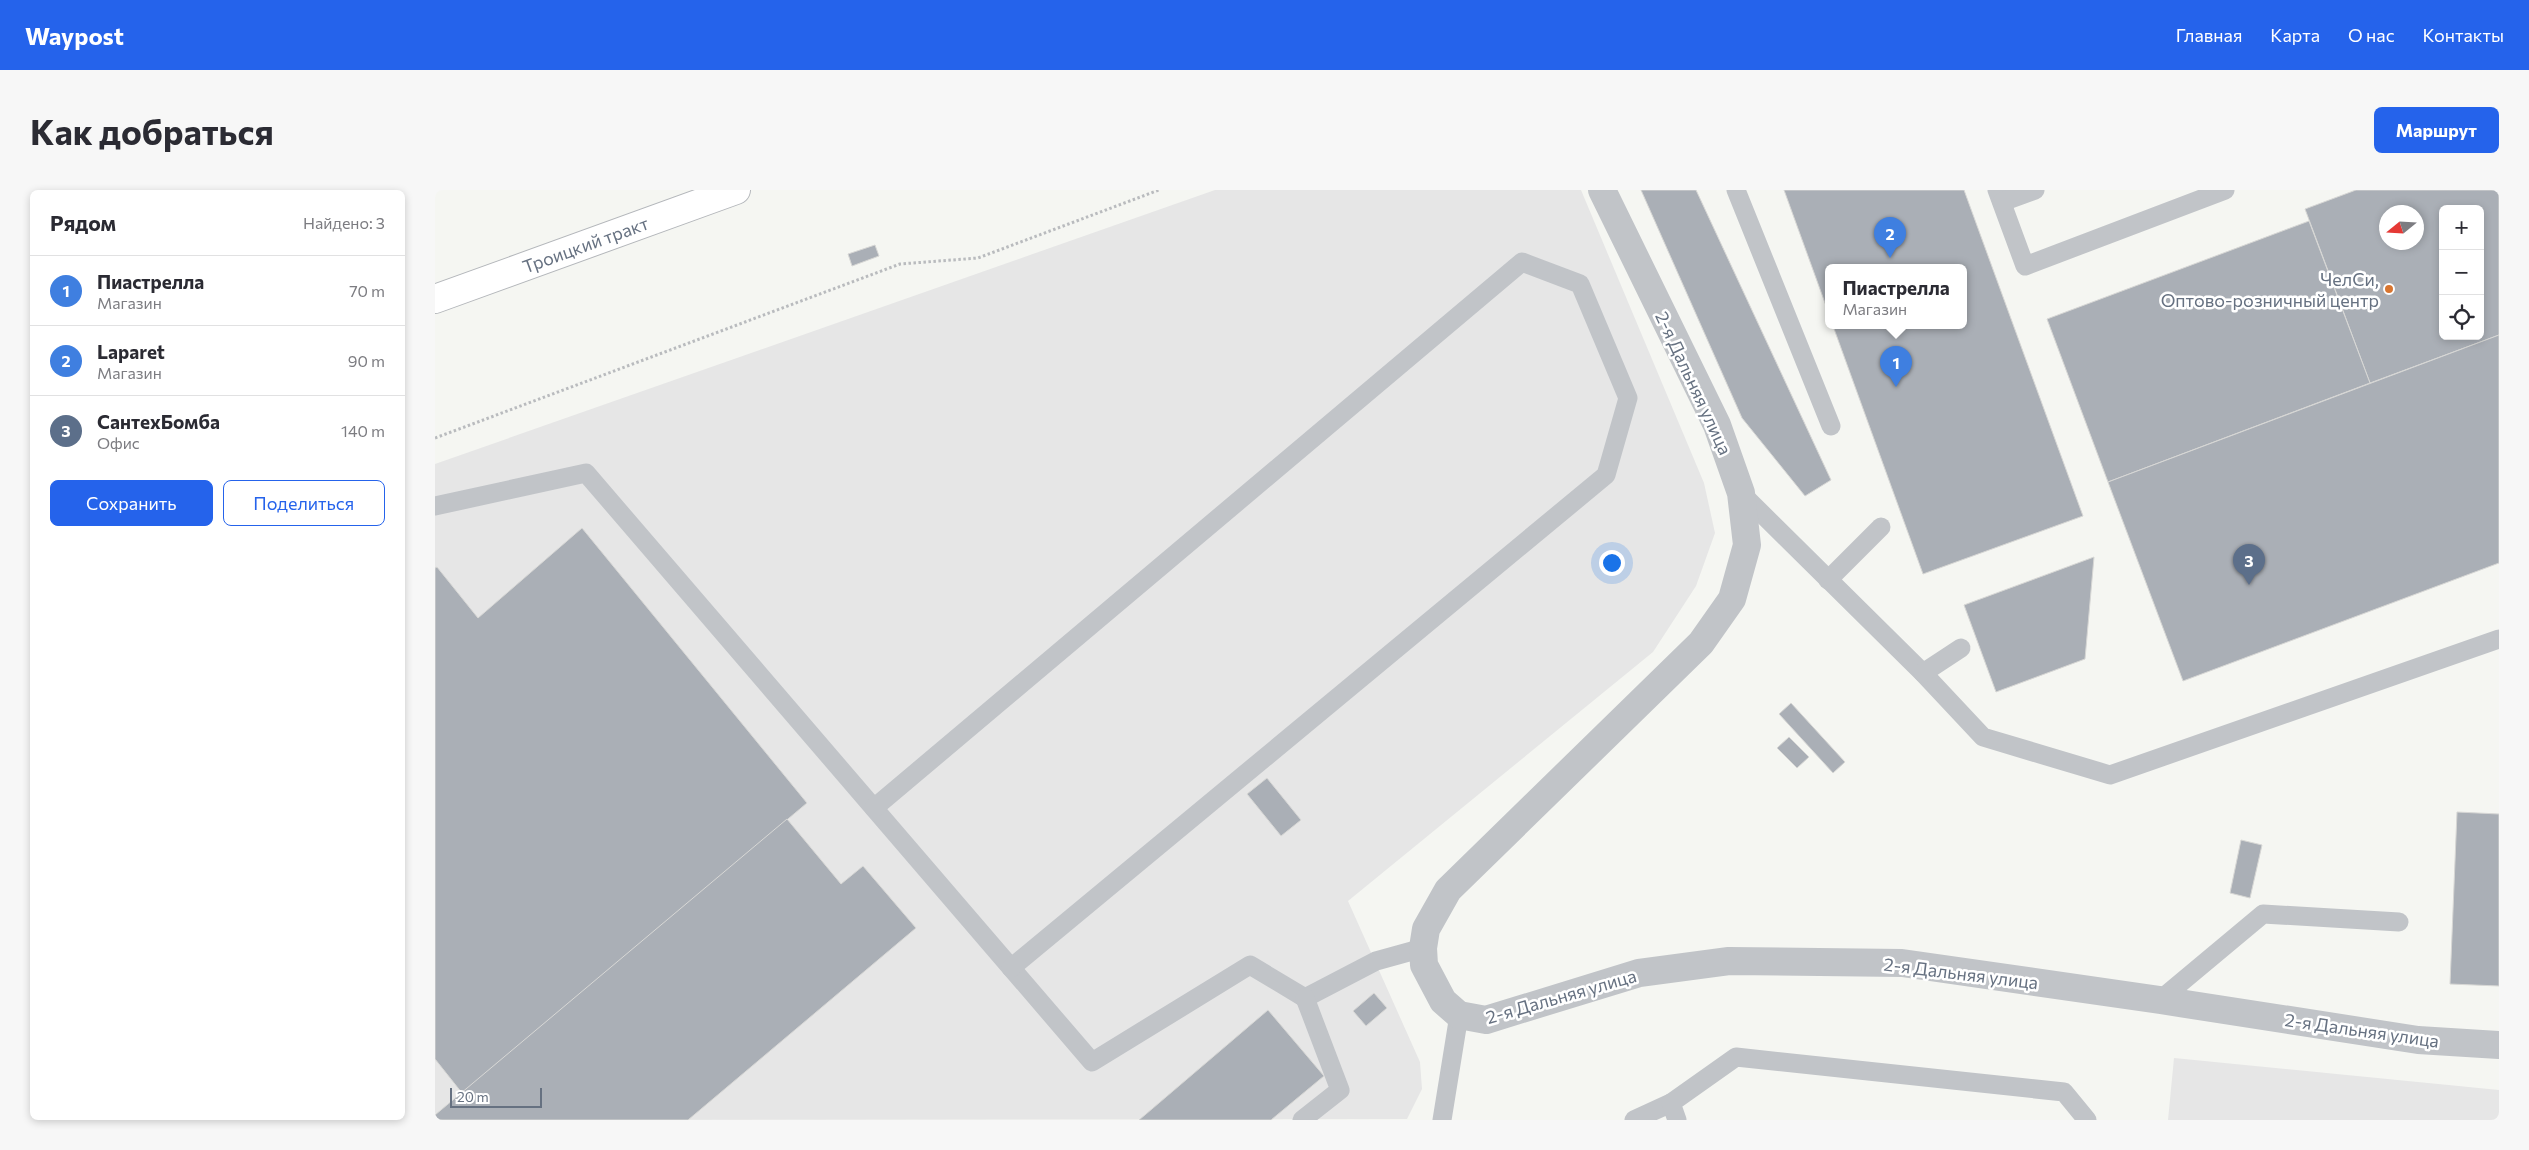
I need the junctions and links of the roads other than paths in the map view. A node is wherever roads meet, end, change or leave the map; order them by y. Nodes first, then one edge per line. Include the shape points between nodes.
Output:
1 (736, 190) edge
2 (1602, 190) edge
3 (1737, 190) edge
4 (2035, 190) edge
5 (2225, 190) edge
6 (703, 196) edge
7 (2000, 196) edge
8 (435, 299) edge
9 (1831, 426) dead end
10 (1741, 494) junction
11 (435, 506) edge
12 (1881, 527) dead end
13 (1828, 580) junction
14 (2499, 639) edge
15 (1961, 648) dead end
16 (1923, 673) junction
17 (874, 808) junction
18 (2399, 922) dead end
19 (1423, 948) junction
20 (1011, 968) junction
21 (1305, 998) junction
22 (2160, 1000) junction
23 (1459, 1015) junction
24 (2499, 1045) edge
25 (1674, 1111) edge
26 (1302, 1120) edge
27 (1442, 1120) edge
28 (1634, 1120) edge
29 (2087, 1120) edge

1 - 6 main road, Троицкий тракт
2 - 10 street, 2-я Дальняя улица via 1717,425
3 - 9 lane
4 - 7 lane
5 - 7 lane via 2025,266
6 - 8 main road, Троицкий тракт
10 - 13 lane
10 - 19 street, 2-я Дальняя улица via 1747,545 1732,599 1701,642 1448,890 1426,929
11 - 17 lane via 587,473
12 - 13 lane
13 - 16 lane
14 - 16 lane via 2110,775 1983,737
15 - 16 lane
17 - 20 lane
17 - 20 lane via 1522,262 1580,284 1628,398 1607,475
18 - 22 lane via 2263,914
19 - 21 lane via 1376,961
19 - 23 street, 2-я Дальняя улица via 1425,965 1443,1001
20 - 21 lane via 1091,1062 1250,965
21 - 26 lane via 1339,1090
22 - 23 street, 2-я Дальняя улица via 1902,963 1729,961 1639,973 1486,1020
22 - 24 street, 2-я Дальняя улица via 2418,1040
23 - 27 lane
25 - 28 lane
25 - 29 lane via 1736,1057 2064,1092

